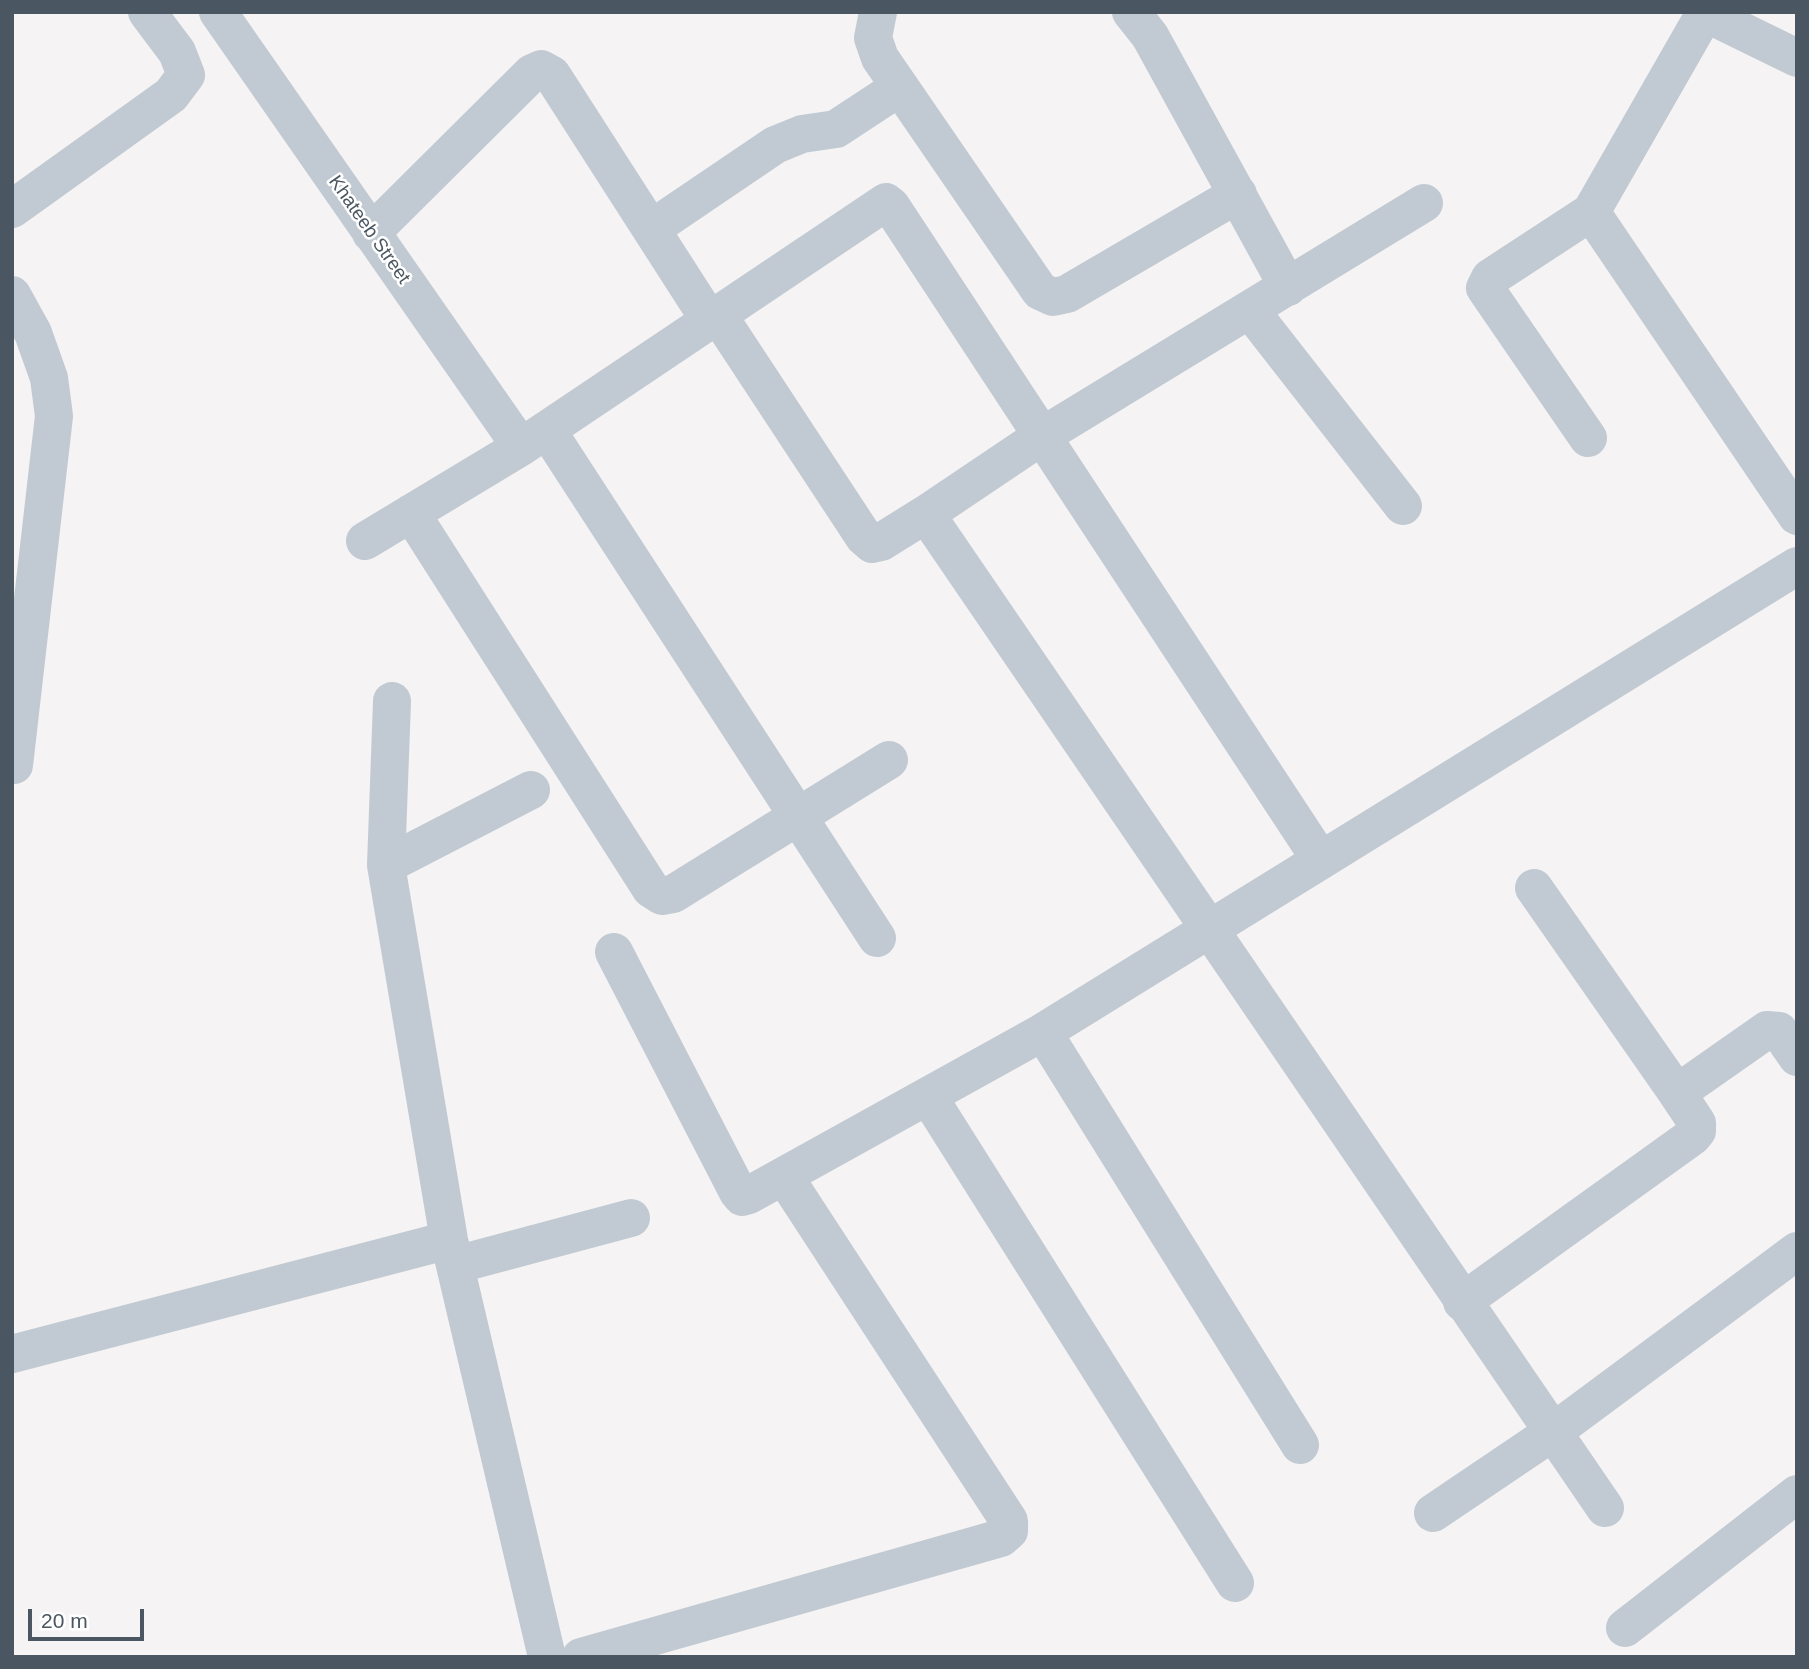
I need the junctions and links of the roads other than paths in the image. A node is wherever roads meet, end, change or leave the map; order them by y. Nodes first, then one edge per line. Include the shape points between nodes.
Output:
1 (147, 12) edge
2 (878, 12) edge
3 (1131, 12) edge
4 (218, 13) edge
5 (1704, 13) edge
6 (177, 52) junction
7 (1797, 58) edge
8 (900, 87) junction
9 (1238, 194) junction
10 (1424, 203) dead end
11 (12, 209) edge
12 (1591, 212) junction
13 (651, 229) junction
14 (371, 233) junction
15 (1288, 287) junction
16 (12, 295) edge
17 (1250, 310) junction
18 (714, 318) junction
19 (1042, 436) junction
20 (1588, 438) dead end
21 (534, 439) junction
22 (1403, 506) dead end
23 (411, 513) junction
24 (926, 514) junction
25 (1797, 516) edge
26 (365, 541) dead end
27 (1797, 566) edge
28 (393, 701) dead end
29 (889, 760) dead end
30 (13, 772) edge
31 (531, 790) dead end
32 (798, 816) junction
33 (1320, 859) junction
34 (386, 865) junction
35 (1534, 888) dead end
36 (1209, 930) junction
37 (877, 938) dead end
38 (614, 952) dead end
39 (1043, 1032) junction
40 (1797, 1057) edge
41 (1677, 1093) junction
42 (928, 1096) junction
43 (784, 1176) junction
44 (631, 1218) dead end
45 (1797, 1251) edge
46 (452, 1252) junction
47 (1462, 1301) junction
48 (12, 1354) edge
49 (1553, 1432) junction
50 (1300, 1444) dead end
51 (1797, 1494) edge
52 (1605, 1508) dead end
53 (1433, 1513) dead end
54 (1235, 1583) dead end
55 (1625, 1628) dead end
56 (547, 1657) edge
57 (581, 1657) edge

1 - 6 street
2 - 8 street via 873,38 880,58
3 - 9 street via 1150,36
4 - 6 street
4 - 14 street, Khateeb Street
5 - 7 street
5 - 12 street
6 - 11 street via 186,75 171,95
8 - 9 street via 1040,291 1053,298
8 - 13 street via 836,129 802,134 775,145
9 - 15 street
10 - 15 street
12 - 20 street via 1490,278 1485,288
12 - 25 street
13 - 14 street via 552,75 541,69
13 - 18 street
14 - 21 street, Khateeb Street
15 - 17 street
16 - 30 street via 50,378 54,416
17 - 19 street
17 - 22 street
18 - 19 street via 886,202
18 - 21 street
18 - 24 street via 864,537 872,544 881,542
19 - 24 street
19 - 33 street
21 - 23 street
21 - 32 street, Khateeb Street
23 - 26 street
23 - 32 street via 651,889 662,896 673,894
24 - 36 street
27 - 33 street
28 - 34 street
29 - 32 street
31 - 34 street
32 - 37 street, Khateeb Street
33 - 36 street
34 - 46 street
35 - 41 street
36 - 39 street
36 - 47 street
38 - 43 street via 738,1192 742,1197 749,1195
39 - 42 street
39 - 50 street
40 - 41 street via 1779,1031 1766,1030
41 - 47 street via 1697,1123 1693,1136
42 - 43 street
42 - 54 street
43 - 57 street via 1009,1521 1009,1531 1001,1538
44 - 46 street
45 - 49 street
46 - 48 street
46 - 56 street
47 - 49 street
49 - 52 street
49 - 53 street
51 - 55 street

